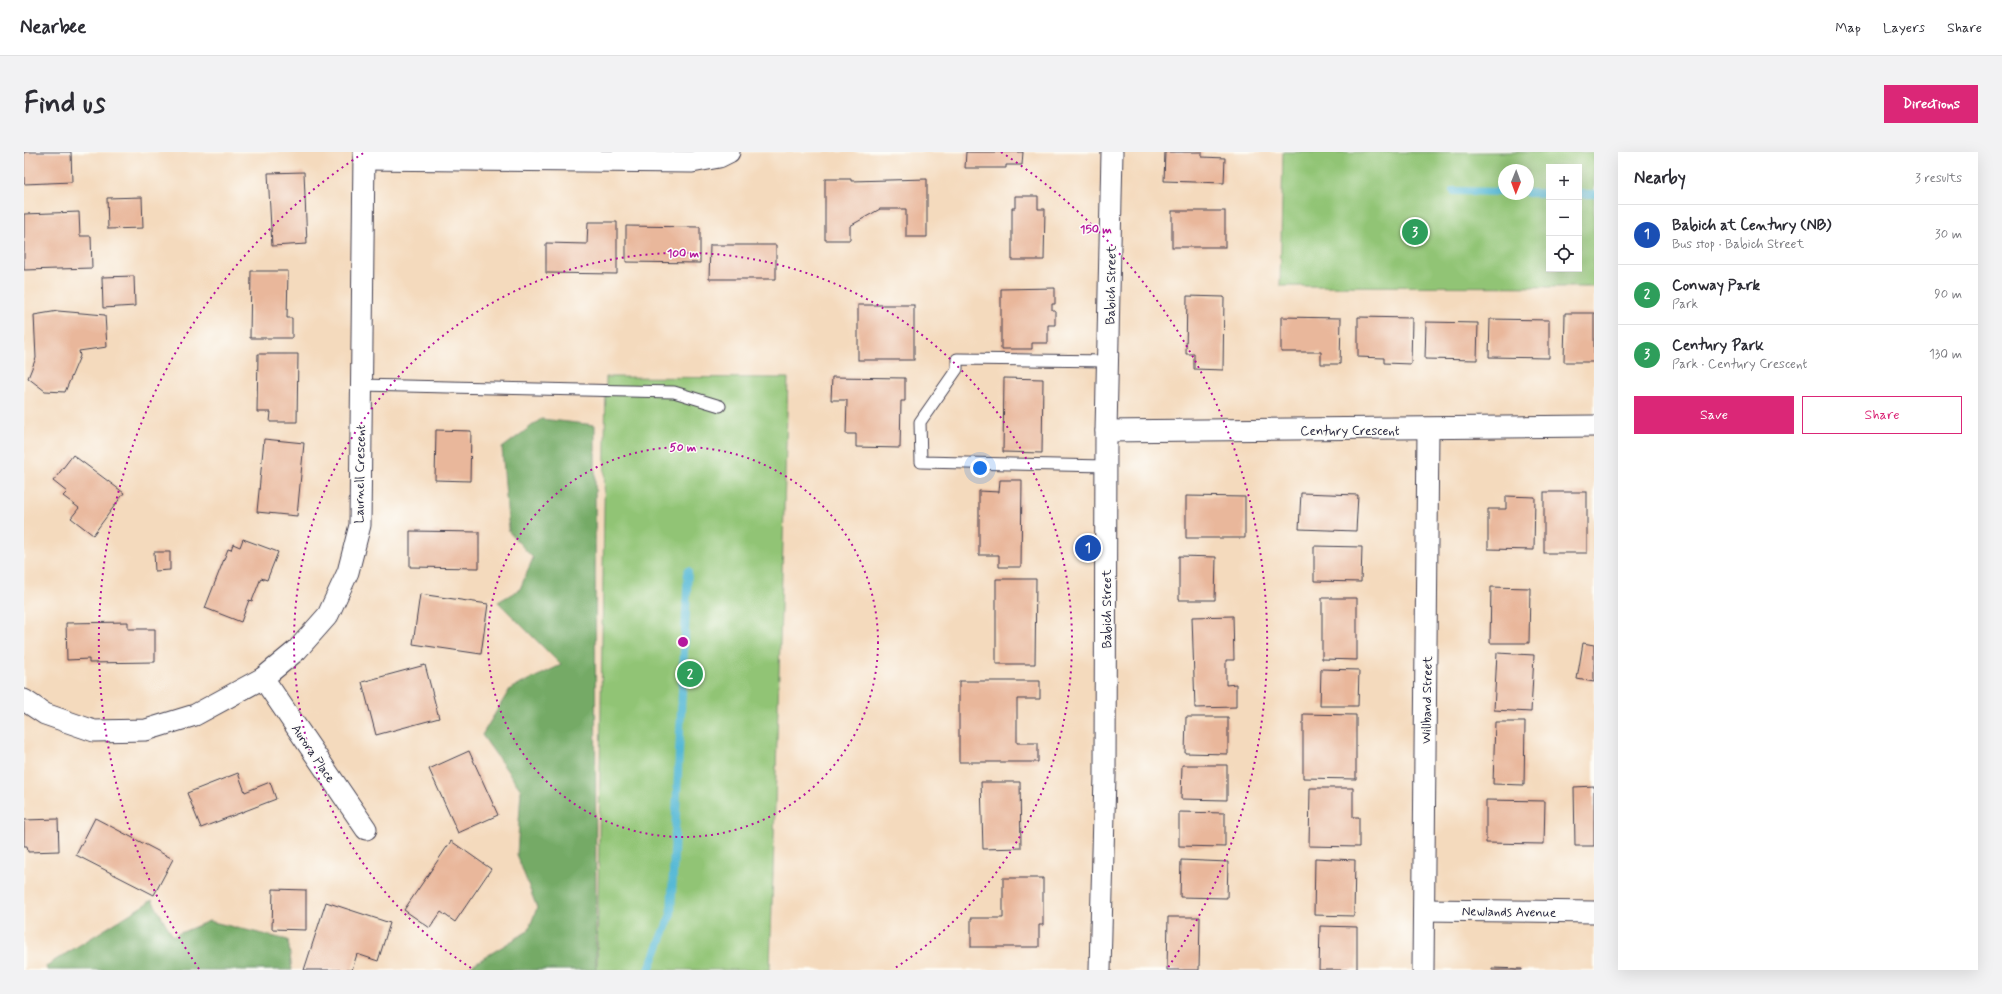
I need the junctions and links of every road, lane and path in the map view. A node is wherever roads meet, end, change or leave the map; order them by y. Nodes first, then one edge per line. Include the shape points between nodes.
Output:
1 (729, 152) edge
2 (1112, 152) edge
3 (364, 155) edge
4 (1108, 361) junction
5 (360, 385) junction
6 (720, 406) dead end
7 (1594, 426) edge
8 (1428, 429) junction
9 (1106, 431) junction
10 (1106, 466) junction
11 (263, 678) junction
12 (24, 700) edge
13 (366, 829) dead end
14 (1424, 910) junction
15 (1594, 912) edge
16 (1100, 970) edge
17 (1423, 970) edge

1 - 3 street via 719,157 692,162
2 - 4 street, Babich Street
3 - 5 street, Laurnell Crescent
4 - 9 street, Babich Street
4 - 10 lane via 957,359 958,369 920,422 921,462
5 - 6 lane via 674,392
5 - 11 street, Laurnell Crescent via 360,525 348,572 328,615 297,650
7 - 8 street, Century Crescent
8 - 9 street, Century Crescent
8 - 14 street, Willband Street
9 - 10 street, Babich Street
10 - 16 street, Babich Street via 1105,775
11 - 12 street, Laurnell Crescent via 194,715 146,730 94,731 45,714
11 - 13 street, Aurora Place
14 - 15 street, Newlands Avenue
14 - 17 street, Willband Street

